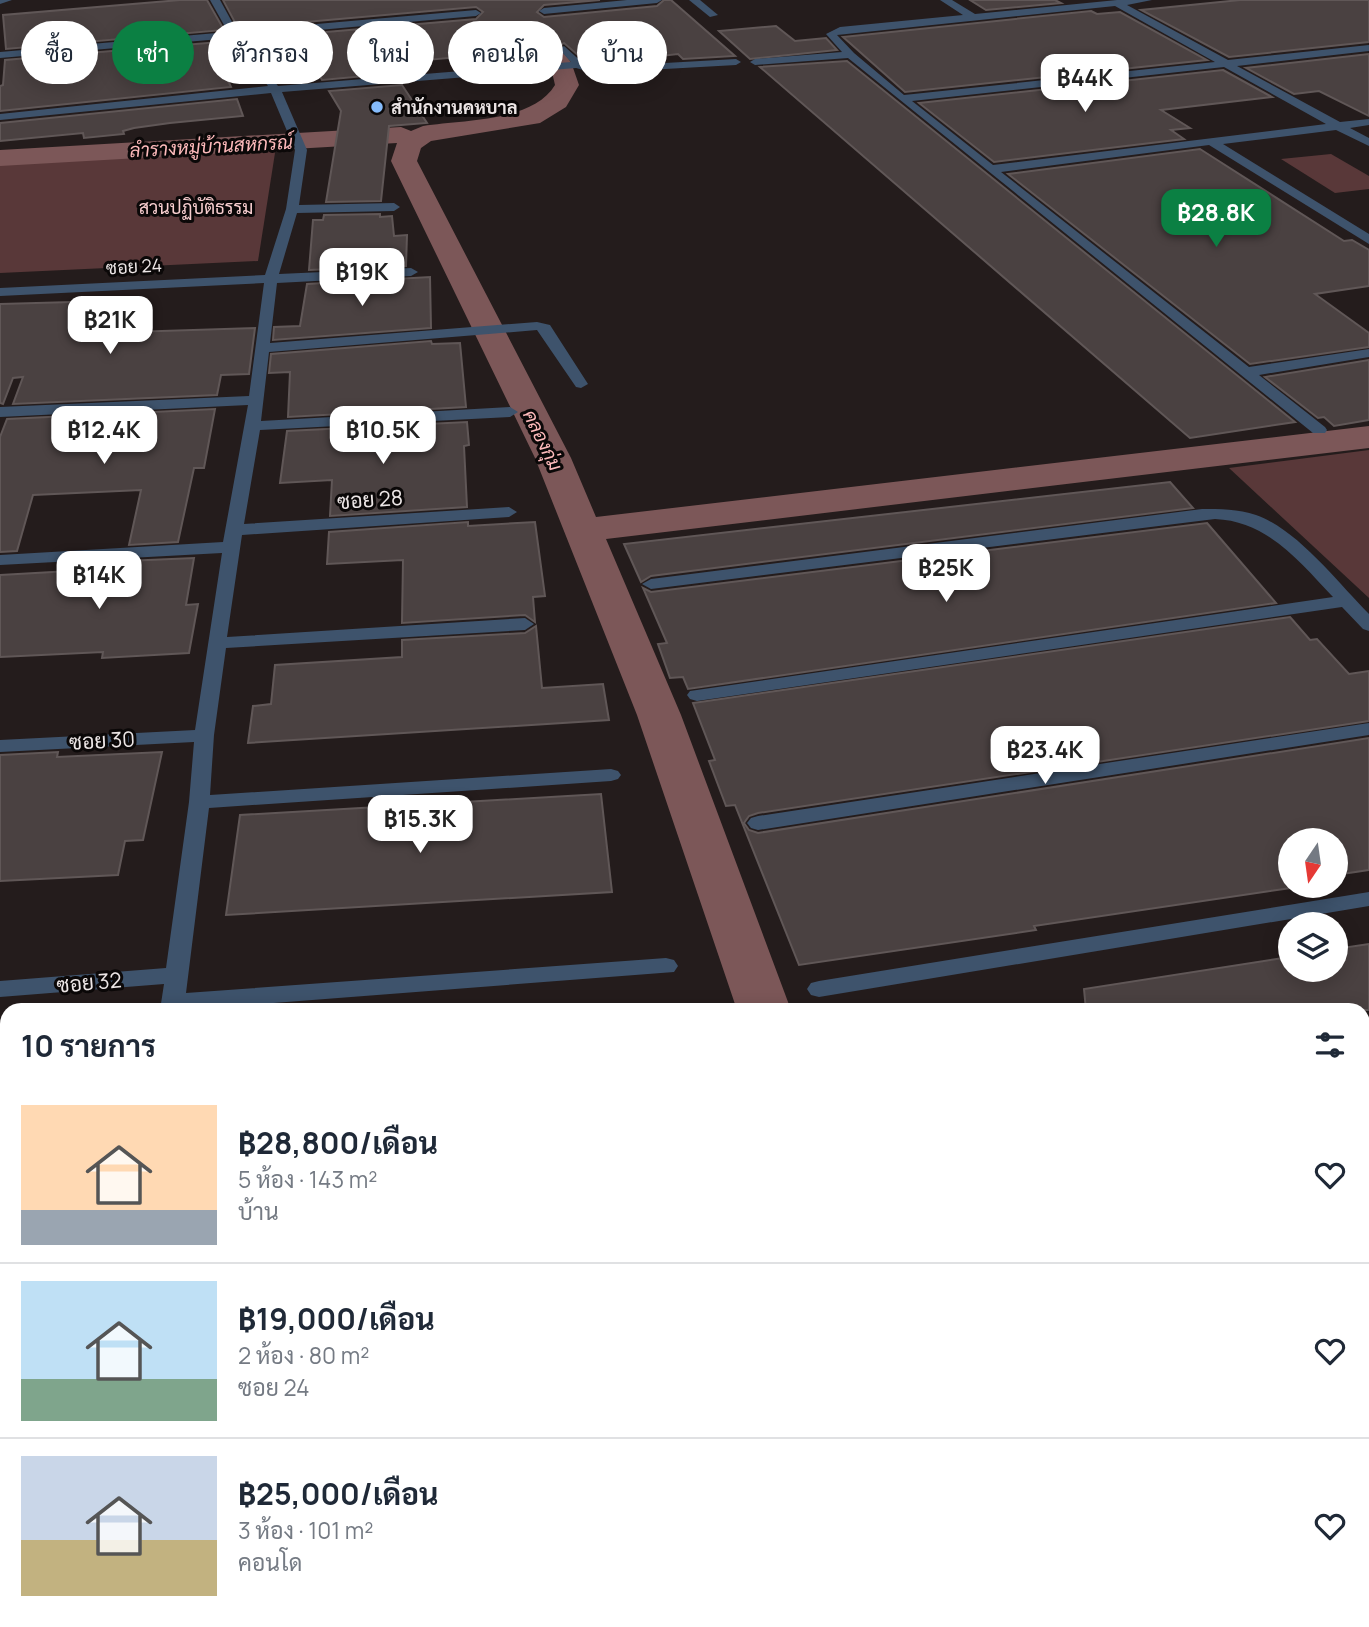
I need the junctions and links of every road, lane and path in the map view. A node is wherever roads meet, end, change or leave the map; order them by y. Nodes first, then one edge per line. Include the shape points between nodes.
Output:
1 (7, 0) edge
2 (215, 0) edge
3 (657, 0) edge
4 (694, 0) edge
5 (945, 0) edge
6 (1147, 0) edge
7 (0, 1) edge
8 (1114, 2) edge
9 (544, 10) dead end
10 (476, 13) dead end
11 (713, 15) dead end
12 (973, 17) junction
13 (227, 21) edge
14 (333, 25) edge
15 (208, 36) edge
16 (1369, 48) edge
17 (564, 49) dead end
18 (0, 55) edge
19 (850, 55) junction
20 (736, 62) dead end
21 (755, 62) dead end
22 (1227, 63) junction
23 (576, 65) junction
24 (271, 84) edge
25 (275, 89) junction
26 (902, 99) junction
27 (0, 117) edge
28 (1369, 122) edge
29 (1339, 126) junction
30 (1212, 142) junction
31 (1369, 143) edge
32 (993, 169) junction
33 (394, 207) dead end
34 (292, 209) junction
35 (1369, 240) edge
36 (411, 272) dead end
37 (271, 278) junction
38 (0, 292) edge
39 (261, 348) junction
40 (1369, 353) edge
41 (1249, 372) junction
42 (581, 384) dead end
43 (256, 400) junction
44 (0, 412) edge
45 (510, 412) dead end
46 (253, 426) junction
47 (1319, 430) dead end
48 (509, 512) dead end
49 (232, 538) junction
50 (0, 560) edge
51 (651, 584) dead end
52 (1345, 601) junction
53 (525, 624) dead end
54 (1369, 625) edge
55 (217, 643) junction
56 (697, 695) dead end
57 (1369, 729) edge
58 (204, 735) junction
59 (0, 746) edge
60 (611, 775) dead end
61 (199, 802) junction
62 (758, 823) dead end
63 (1369, 899) edge
64 (666, 966) dead end
65 (178, 975) junction
66 (0, 989) edge
67 (818, 989) dead end
68 (173, 1003) edge
69 (209, 1003) edge

1 - 7 street
2 - 13 street
3 - 9 street
4 - 11 street
5 - 12 street
6 - 8 street
8 - 12 street
8 - 22 street
10 - 14 street
12 - 19 street via 831,34
15 - 18 street
16 - 22 street
17 - 23 street
19 - 21 street
19 - 26 street
20 - 23 street via 594,71
22 - 26 street
22 - 29 street
23 - 25 street
24 - 25 street
25 - 27 street
25 - 34 street via 298,143
26 - 32 street
28 - 29 street
29 - 30 street
29 - 31 street
30 - 32 street
30 - 35 street
32 - 41 street
33 - 34 street
34 - 37 street
36 - 37 street, ซอย 24
37 - 38 street, ซอย 24
37 - 39 street
39 - 42 street via 543,326
39 - 43 street
40 - 41 street
41 - 47 street
43 - 44 street
43 - 46 street
45 - 46 street
46 - 49 street
48 - 49 street, ซอย 28
49 - 50 street, ซอย 28
49 - 55 street
51 - 52 street via 1227,514 1276,531
52 - 54 street
52 - 56 street
53 - 55 street
55 - 58 street
57 - 62 street
58 - 59 street, ซอย 30
58 - 61 street
60 - 61 street
61 - 65 street
63 - 67 street
64 - 69 street
65 - 66 street, ซอย 32
65 - 68 street

